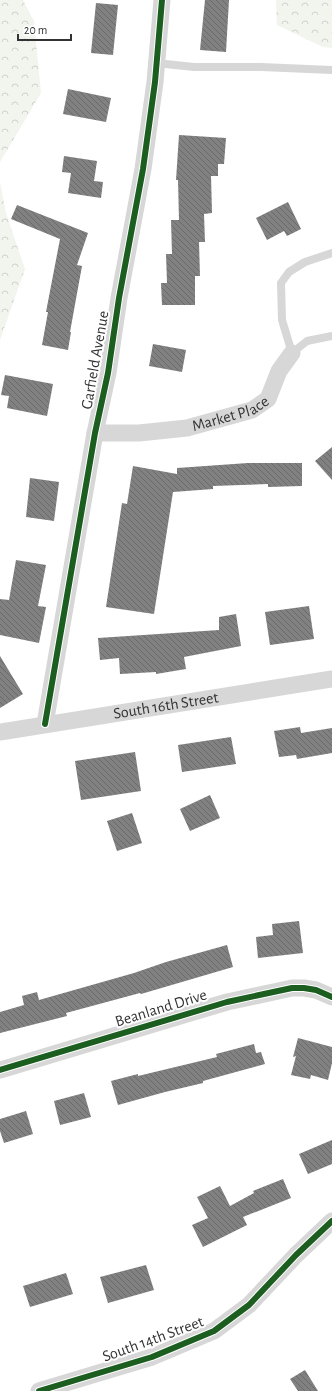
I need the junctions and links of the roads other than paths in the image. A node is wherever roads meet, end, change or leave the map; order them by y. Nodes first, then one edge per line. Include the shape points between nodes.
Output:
1 (162, 0) edge
2 (156, 63) junction
3 (332, 70) edge
4 (332, 253) edge
5 (332, 336) edge
6 (292, 353) junction
7 (95, 433) junction
8 (332, 679) edge
9 (45, 724) junction
10 (0, 732) edge
11 (332, 996) edge
12 (0, 1070) edge
13 (332, 1221) edge
14 (39, 1391) edge

1 - 2 street, Garfield Avenue
2 - 3 lane via 194,67
2 - 7 street, Garfield Avenue via 143,169 108,373
4 - 6 lane via 305,262 289,272 281,282 282,320
5 - 6 lane, Market Place via 307,341
6 - 7 street, Market Place via 279,371 268,399 252,410 187,428 139,433
7 - 9 street, Garfield Avenue
8 - 9 street, South 16th Street
9 - 10 street, South 16th Street
11 - 12 street, Beanland Drive via 316,990 292,988 234,1000
13 - 14 street, South 14th Street via 249,1305 214,1331 152,1357

